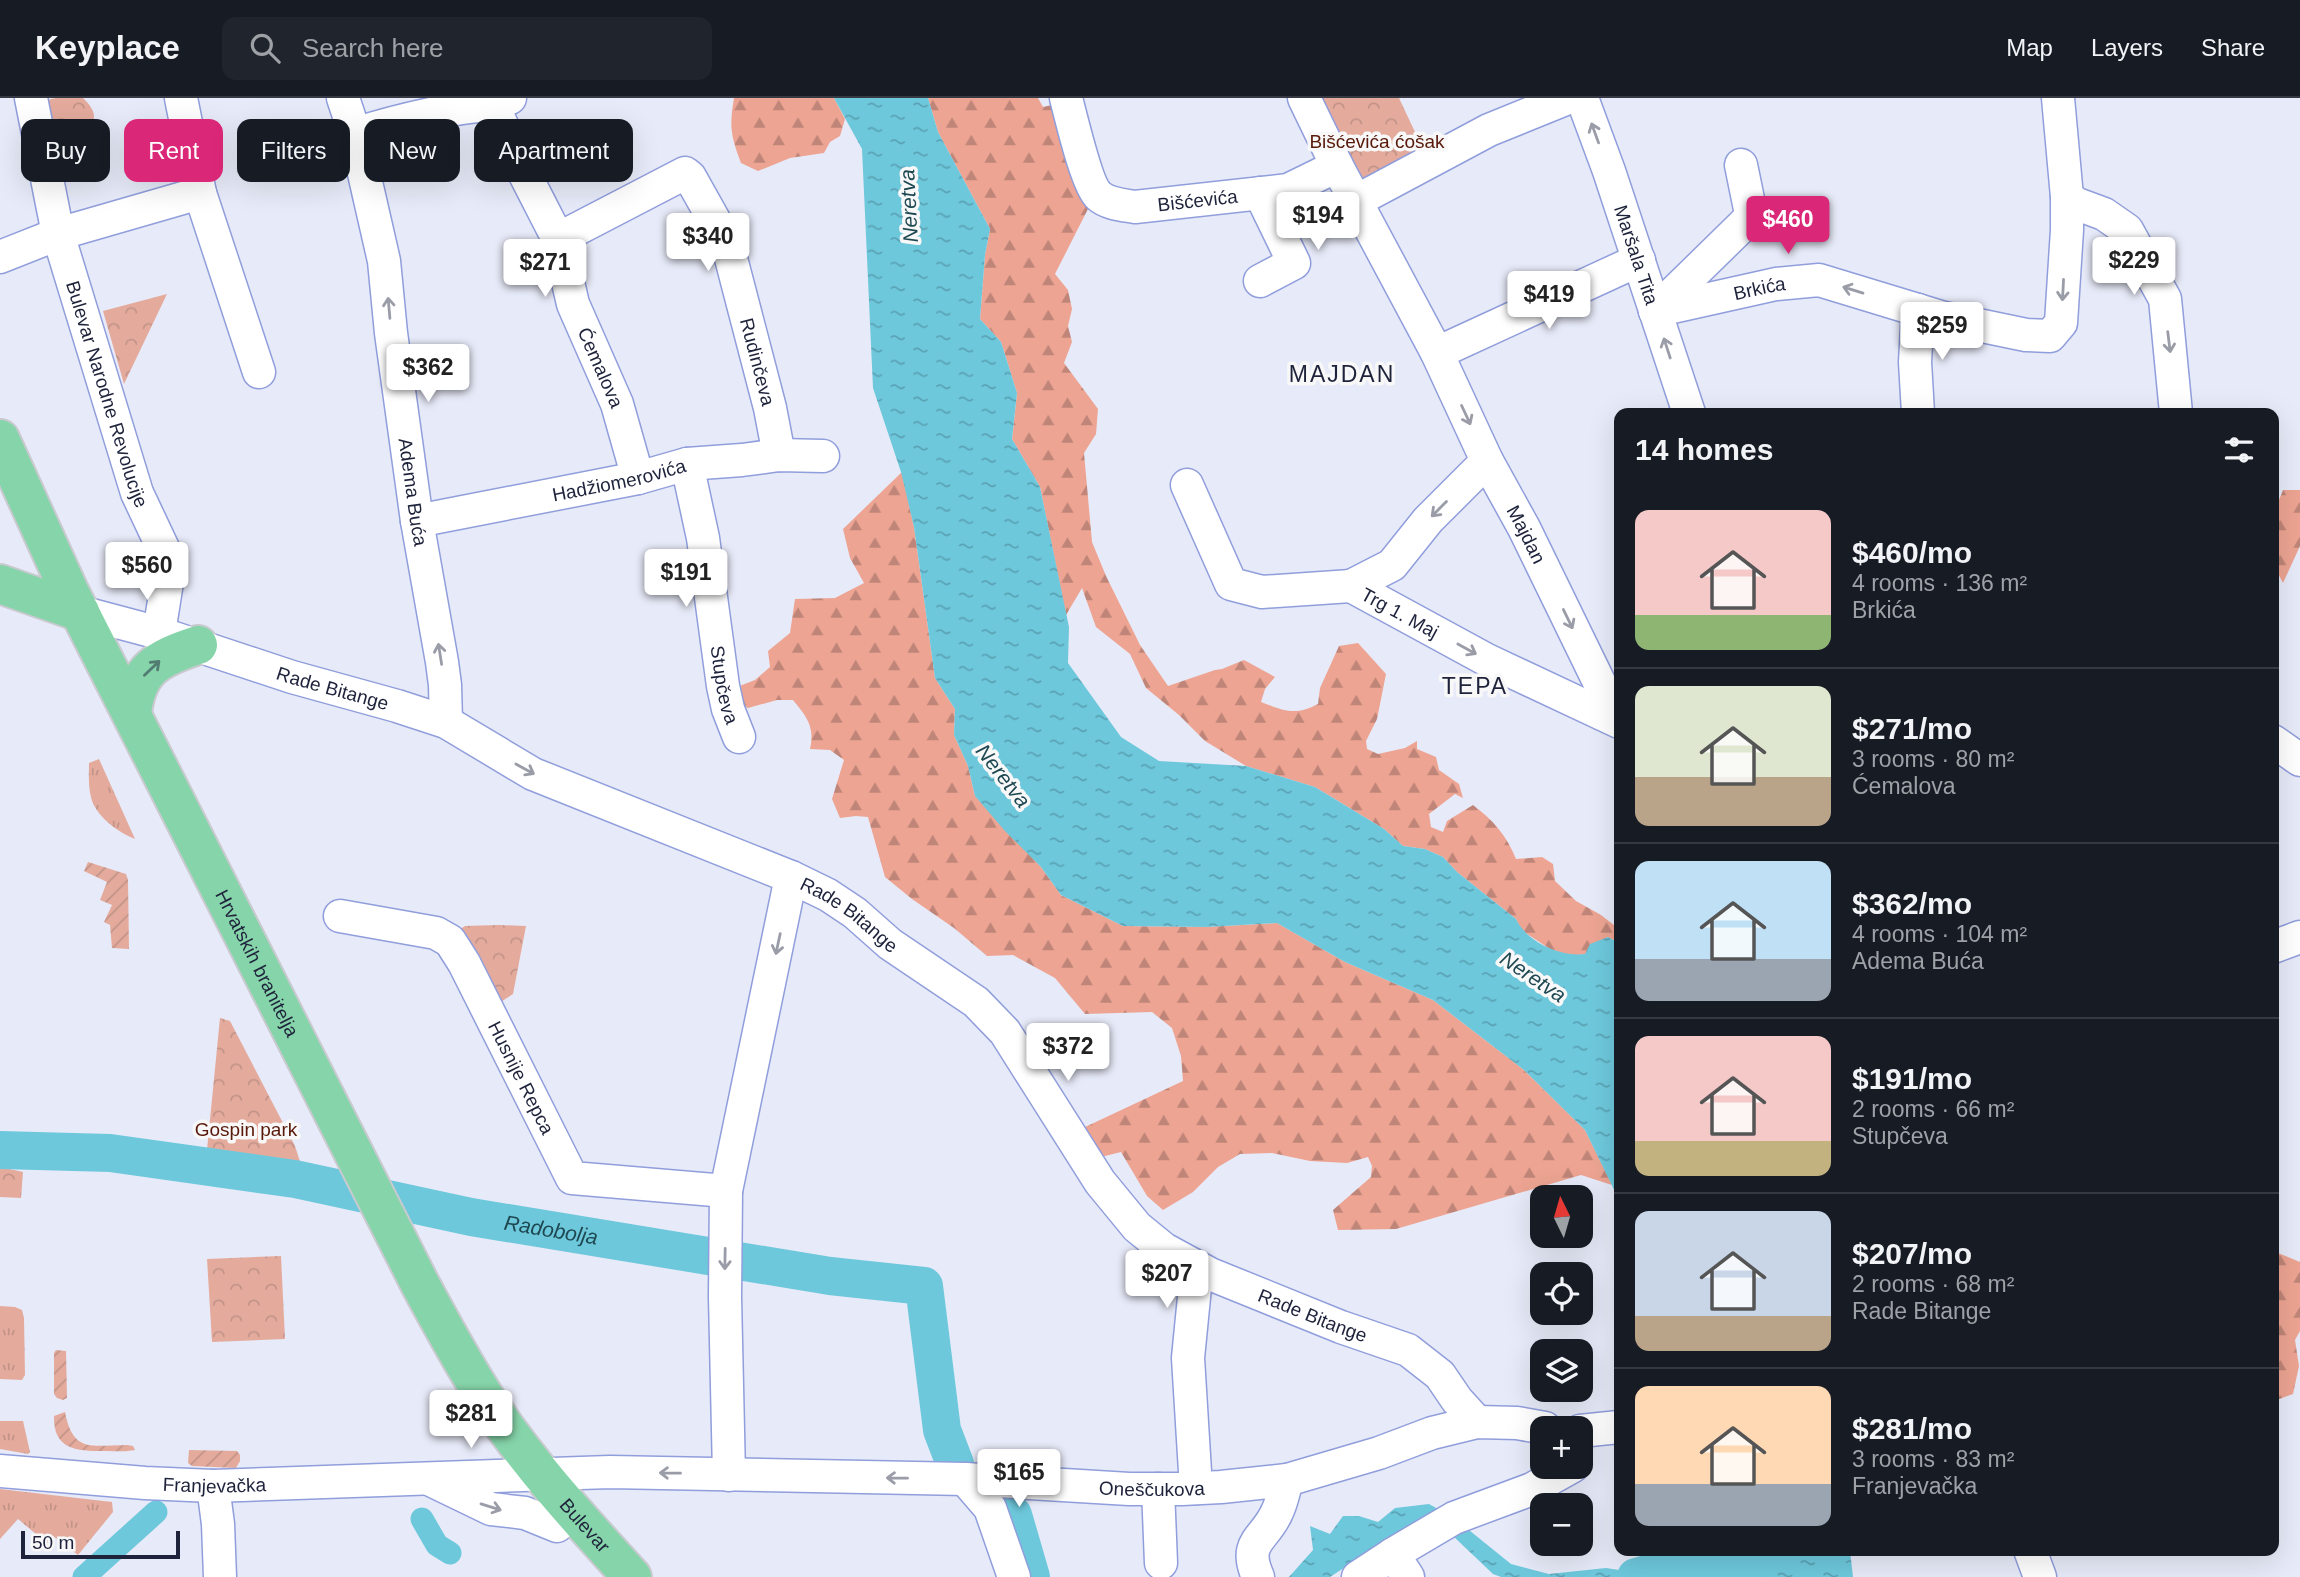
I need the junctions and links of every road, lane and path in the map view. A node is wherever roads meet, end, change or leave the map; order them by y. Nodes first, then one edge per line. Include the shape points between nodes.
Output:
1 (31, 98) edge
2 (181, 98) edge
3 (343, 98) edge
4 (1066, 98) edge
5 (1304, 98) edge
6 (1568, 98) edge
7 (1582, 98) edge
8 (2058, 98) edge
9 (502, 102) edge
10 (355, 134) junction
11 (1741, 165) dead end
12 (1337, 166) junction
13 (200, 193) junction
14 (1260, 193) junction
15 (2067, 197) junction
16 (1356, 201) junction
17 (58, 234) junction
18 (558, 239) junction
19 (0, 257) edge
20 (1639, 260) junction
21 (1260, 281) dead end
22 (1918, 310) junction
23 (1655, 311) junction
24 (1437, 353) junction
25 (259, 372) dead end
26 (1687, 408) edge
27 (1918, 408) edge
28 (2176, 408) edge
29 (0, 439) edge
30 (779, 455) junction
31 (824, 456) dead end
32 (1488, 461) junction
33 (687, 464) junction
34 (638, 478) junction
35 (1187, 485) dead end
36 (1, 504) edge
37 (417, 521) junction
38 (0, 584) edge
39 (1350, 586) junction
40 (64, 607) junction
41 (159, 633) junction
42 (198, 645) junction
43 (1614, 706) edge
44 (132, 714) junction
45 (1614, 720) edge
46 (456, 728) junction
47 (739, 737) dead end
48 (2279, 745) edge
49 (2300, 760) edge
50 (791, 877) junction
51 (340, 916) dead end
52 (2300, 937) edge
53 (2279, 945) edge
54 (333, 1129) junction
55 (726, 1191) junction
56 (1197, 1267) junction
57 (1477, 1422) junction
58 (1530, 1425) edge
59 (1614, 1428) edge
60 (1593, 1430) edge
61 (0, 1471) edge
62 (528, 1474) junction
63 (729, 1475) junction
64 (428, 1479) junction
65 (965, 1479) junction
66 (1287, 1479) junction
67 (1550, 1479) edge
68 (213, 1486) junction
69 (1196, 1488) junction
70 (1158, 1489) junction
71 (557, 1526) junction
72 (2032, 1556) edge
73 (1392, 1561) edge
74 (1161, 1563) dead end
75 (608, 1569) edge
76 (220, 1577) edge
77 (1014, 1577) edge
78 (1258, 1577) edge
79 (1336, 1577) edge
80 (2040, 1577) edge

1 - 17 street, Bulevar Narodne Revolucije
2 - 13 street
3 - 10 street, Adema Buća
4 - 14 street, Bišćevića via 1098,196 1135,208
5 - 12 street, Majdan
6 - 16 street via 1489,130
20 -> 7 street, Maršala Tita
8 - 15 street
9 - 10 street via 443,111
9 - 18 street, Ćemalova via 518,161
37 -> 10 street, Adema Buća via 384,261
11 - 23 street via 1751,214
12 - 14 street, Bišćevića via 1288,190
12 - 16 street, Majdan
13 - 17 street
13 - 25 street
14 - 21 street via 1294,263
15 -> 22 street, Brkića via 2061,323 2050,336 2026,335
15 -> 28 street via 2127,230 2165,299
16 - 24 street, Majdan
17 - 19 street
17 - 41 street, Bulevar Narodne Revolucije via 137,493 170,563
18 - 30 street, Rudinčeva via 685,173 691,177 727,243
18 - 34 street, Ćemalova via 573,304 617,404
20 - 23 street, Maršala Tita
20 - 24 street
22 -> 23 street, Brkića via 1819,280 1776,284
22 - 27 street
26 -> 23 street, Maršala Tita
24 -> 32 street, Majdan
29 - 40 main road, Hrvatskih branitelja
30 - 31 street, Hadžiomerovića
30 - 33 street, Hadžiomerovića
32 -> 39 street, Trg 1. Maj via 1428,520 1392,565
32 -> 43 street, Majdan
33 - 34 street, Hadžiomerovića
33 - 47 street, Stupčeva via 703,538 723,686
34 - 37 street, Hadžiomerovića
35 - 39 street via 1231,584 1262,592
36 - 40 main road
46 -> 37 street, Adema Buća
38 - 40 main road
39 -> 45 street, Trg 1. Maj via 1488,660
40 - 41 street, Rade Bitange
40 - 44 main road, Hrvatskih branitelja
40 - 54 main road via 178,855
41 - 42 street, Rade Bitange
44 -> 42 main road via 135,690 144,674 159,660
42 - 46 street, Rade Bitange
44 - 54 main road, Hrvatskih branitelja
46 -> 50 street, Rade Bitange via 533,774
48 - 49 street
50 -> 55 street
50 - 56 street, Rade Bitange via 846,907 890,944 976,1002 1005,1032 1121,1209 1164,1249
51 - 55 street, Husnije Repca via 436,933 450,941 572,1178
52 - 53 street
54 - 62 main road via 431,1341 475,1414
55 -> 63 street
56 - 57 street, Rade Bitange via 1408,1350 1440,1375
56 - 69 street via 1188,1357
57 - 58 street, Oneščukova
57 - 66 street, Oneščukova
59 - 60 street
61 - 68 street, Franjevačka
63 -> 62 street, Oneščukova
62 - 64 street, Franjevačka
62 - 71 main road
62 - 75 main road, Bulevar
65 -> 63 street, Oneščukova
64 - 68 street, Franjevačka
64 -> 71 street, Franjevačka via 491,1508 525,1513
65 - 70 street, Oneščukova
65 - 77 street via 990,1508
66 - 69 street, Oneščukova
66 - 78 street via 1276,1514 1252,1550
67 - 73 street via 1454,1518
68 - 76 street
69 - 70 street, Oneščukova
70 - 74 street
71 - 75 main road
72 - 80 street
73 - 79 street via 1369,1560

